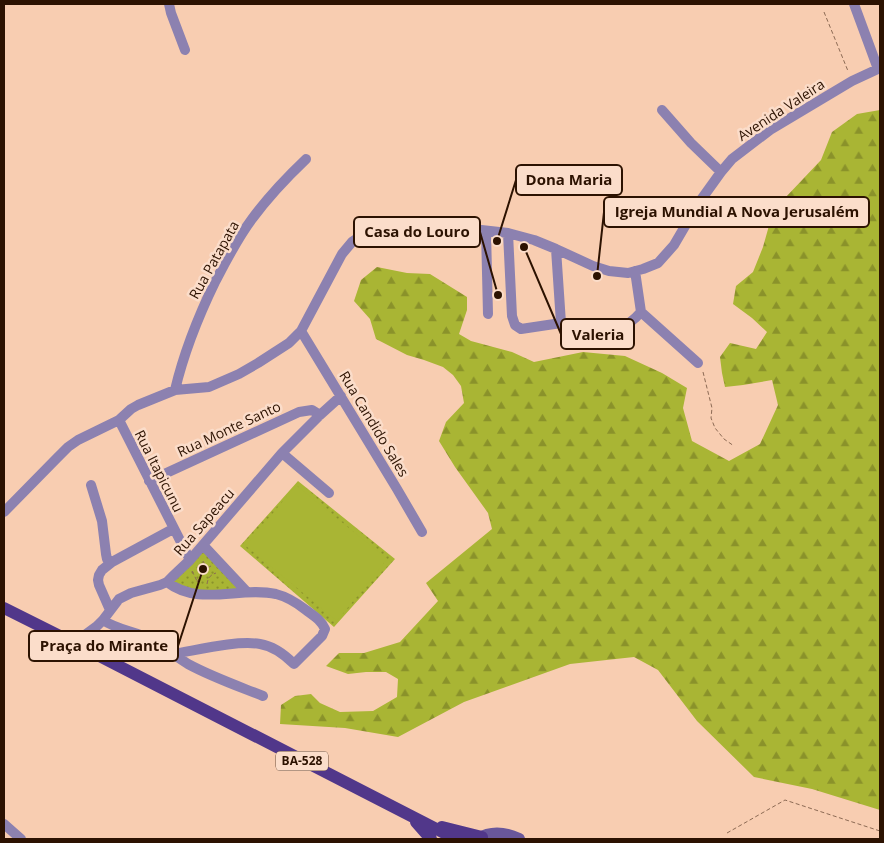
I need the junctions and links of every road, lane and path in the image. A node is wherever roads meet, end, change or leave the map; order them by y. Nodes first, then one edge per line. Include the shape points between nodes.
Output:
1 (169, 4) edge
2 (854, 4) edge
3 (824, 12) dead end
4 (185, 50) dead end
5 (879, 68) edge
6 (852, 81) junction
7 (662, 110) dead end
8 (306, 159) dead end
9 (721, 172) junction
10 (486, 231) junction
11 (508, 233) junction
12 (556, 249) junction
13 (635, 271) junction
14 (641, 312) junction
15 (488, 314) dead end
16 (561, 323) junction
17 (301, 331) junction
18 (698, 363) joint
19 (175, 390) junction
20 (341, 396) junction
21 (320, 415) junction
22 (118, 420) junction
23 (734, 446) dead end
24 (282, 453) junction
25 (149, 481) junction
26 (92, 485) dead end
27 (329, 494) dead end
28 (4, 512) edge
29 (173, 529) junction
30 (422, 532) dead end
31 (203, 545) junction
32 (189, 560) junction
33 (112, 562) junction
34 (212, 566) dead end
35 (219, 572) dead end
36 (167, 582) junction
37 (197, 582) junction
38 (247, 592) junction
39 (206, 595) junction
40 (4, 608) edge
41 (110, 610) junction
42 (104, 620) junction
43 (74, 643) junction
44 (174, 654) junction
45 (262, 696) dead end
46 (413, 818) junction
47 (4, 824) edge
48 (880, 831) edge
49 (728, 833) dead end
50 (480, 838) edge
51 (21, 839) edge
52 (430, 839) edge
53 (456, 839) edge
54 (520, 839) edge

1 - 4 street
2 - 5 street
3 - 6 path
5 - 6 street, Avenida Valeira
6 - 9 street, Avenida Valeira via 770,130 732,159
7 - 9 street
8 - 19 street, Rua Patapata via 268,198 235,245 195,325
9 - 13 street, Avenida Valeira via 666,255 658,263
10 - 11 street, Avenida Valeira
10 - 15 street
10 - 17 street, Avenida Valeira via 404,224 371,229 352,242 342,254
11 - 12 street, Avenida Valeira
11 - 16 street via 515,325 520,329
12 - 13 street, Avenida Valeira via 609,271
12 - 16 street
13 - 14 street
14 - 16 street via 619,328
14 - 18 street
17 - 19 street, Avenida Valeira via 289,343 239,374 208,387
17 - 20 street, Rua Candido Sales
18 - 23 path via 702,368 715,428
19 - 22 street, Avenida Valeira via 138,405
20 - 21 street, Rua Sapeacu
20 - 30 street, Rua Candido Sales
21 - 24 street, Rua Sapeacu
21 - 25 street, Rua Monte Santo via 312,410 299,412
22 - 25 street, Rua Itapicunu
22 - 28 street, Avenida Valeira via 68,447
24 - 27 street
24 - 31 street, Rua Sapeacu
25 - 29 street, Rua Itapicunu
26 - 33 street via 102,521 107,559
29 - 32 street, Rua Itapicunu
29 - 33 street
31 - 32 street, Rua Sapeacu
31 - 38 street
32 - 36 street, Rua Sapeacu
32 - 37 path
33 - 41 street via 102,570 98,580
34 - 37 path via 205,569
35 - 39 path via 208,580
36 - 39 street via 179,590
36 - 41 street, Rua Sapeacu via 124,596
37 - 39 path
38 - 39 street
38 - 44 street via 286,597 317,618 325,631 294,664 261,644 238,644
40 - 43 main road, BA-528
41 - 42 street, Rua Sapeacu
42 - 43 street, Rua Sapeacu
42 - 44 street via 117,628 137,632
43 - 46 main road, BA-528
44 - 45 street via 190,665
46 - 50 main road
46 - 52 main road
46 - 53 main road, BA-528
47 - 51 street
48 - 49 path via 785,800
50 - 54 main road via 502,834

